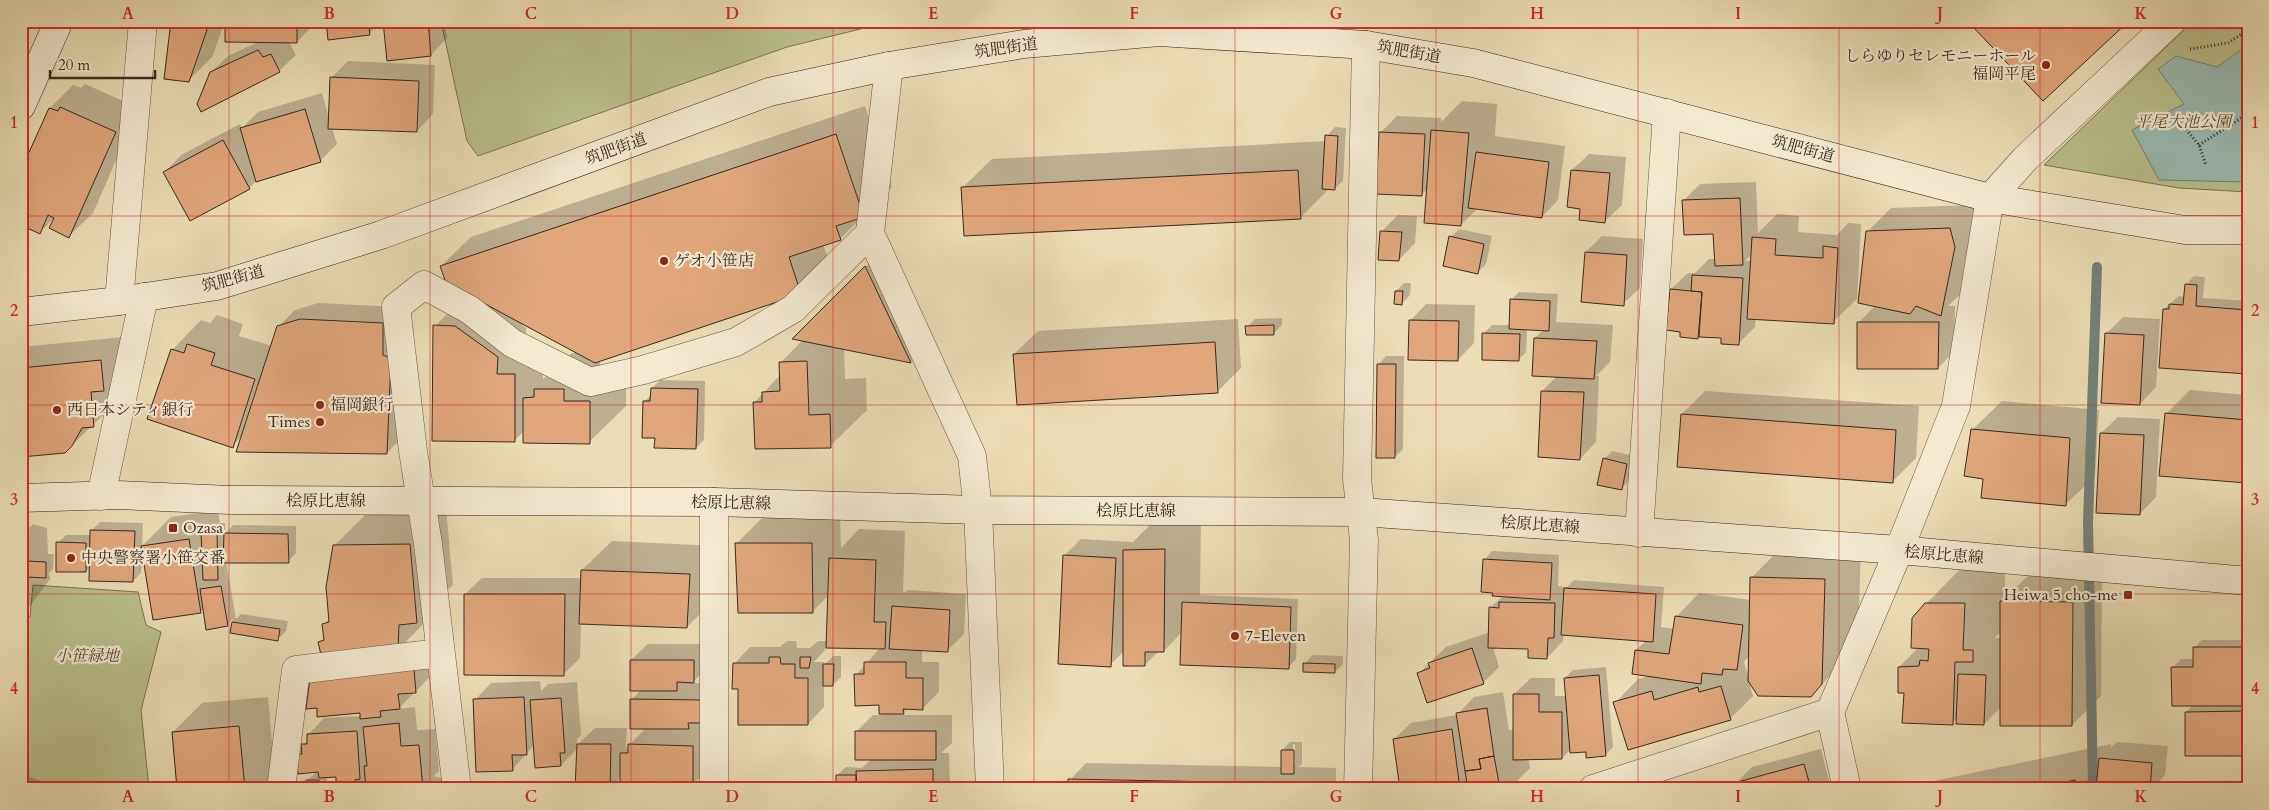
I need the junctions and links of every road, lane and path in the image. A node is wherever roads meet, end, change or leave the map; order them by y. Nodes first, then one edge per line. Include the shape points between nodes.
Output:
1 (59, 21) edge
2 (143, 21) edge
3 (2172, 21) edge
4 (1366, 45) junction
5 (889, 66) junction
6 (21, 106) edge
7 (1667, 113) junction
8 (2248, 114) edge
9 (2184, 127) dead end
10 (2199, 145) junction
11 (2206, 165) dead end
12 (1990, 198) junction
13 (2248, 230) edge
14 (870, 233) junction
15 (131, 299) junction
16 (21, 312) edge
17 (101, 496) junction
18 (21, 498) edge
19 (420, 501) junction
20 (714, 502) junction
21 (978, 510) junction
22 (1361, 512) junction
23 (1639, 533) junction
24 (1898, 550) junction
25 (2248, 582) edge
26 (440, 653) junction
27 (1830, 712) junction
28 (281, 789) edge
29 (457, 789) edge
30 (714, 789) edge
31 (990, 789) edge
32 (1358, 789) edge
33 (1593, 789) edge
34 (1847, 789) edge

1 - 6 street
2 - 15 street
3 - 12 street via 2025,159
4 - 5 street, 筑肥街道 via 1159,32 1024,44
4 - 7 street, 筑肥街道 via 1473,63
4 - 22 street via 1357,479
5 - 14 street
5 - 15 street, 筑肥街道 via 769,92 381,235 217,286
7 - 12 street, 筑肥街道
7 - 23 street
8 - 10 path
9 - 10 path
10 - 11 path
12 - 13 street, 筑肥街道 via 2184,230
12 - 24 street via 1956,406
14 - 19 street via 793,309 736,342 590,382 512,343 470,310 424,285 396,307
14 - 21 street via 972,456
15 - 16 street, 筑肥街道
15 - 17 street
17 - 18 street, 桧原比恵線
17 - 19 street, 桧原比恵線
19 - 20 street, 桧原比恵線
19 - 26 street
20 - 21 street, 桧原比恵線
20 - 30 street
21 - 22 street, 桧原比恵線
21 - 31 street
22 - 23 street, 桧原比恵線
22 - 32 street via 1364,540
23 - 24 street, 桧原比恵線
24 - 25 street, 桧原比恵線
24 - 27 street
26 - 28 street via 296,670
26 - 29 street
27 - 33 street
27 - 34 street

